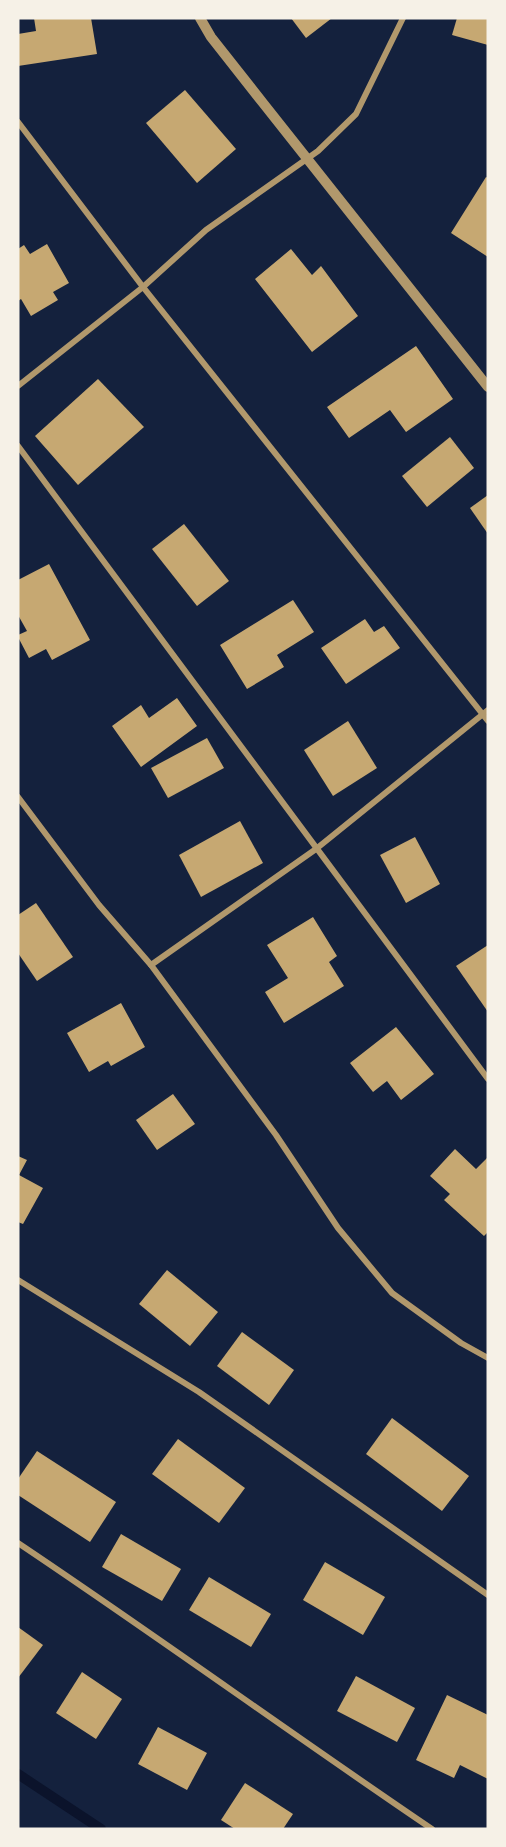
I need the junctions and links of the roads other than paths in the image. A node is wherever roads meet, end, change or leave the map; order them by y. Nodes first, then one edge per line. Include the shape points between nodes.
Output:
1 (200, 18) edge
2 (403, 18) edge
3 (18, 122) edge
4 (307, 159) junction
5 (144, 287) junction
6 (18, 386) edge
7 (488, 387) edge
8 (18, 446) edge
9 (485, 712) edge
10 (488, 721) edge
11 (18, 796) edge
12 (316, 849) junction
13 (151, 965) junction
14 (488, 1079) edge
15 (18, 1280) edge
16 (488, 1358) edge
17 (18, 1543) edge
18 (488, 1595) edge
19 (432, 1829) edge

1 - 4 street
2 - 4 street via 356,114
3 - 5 street
4 - 5 street via 206,230
4 - 7 street
5 - 6 street
5 - 9 street
8 - 12 street
9 - 10 street
9 - 12 street
11 - 13 street via 99,904
12 - 13 street
12 - 14 street
13 - 16 street via 276,1135 338,1228 392,1293
15 - 18 street via 199,1392
17 - 19 street

